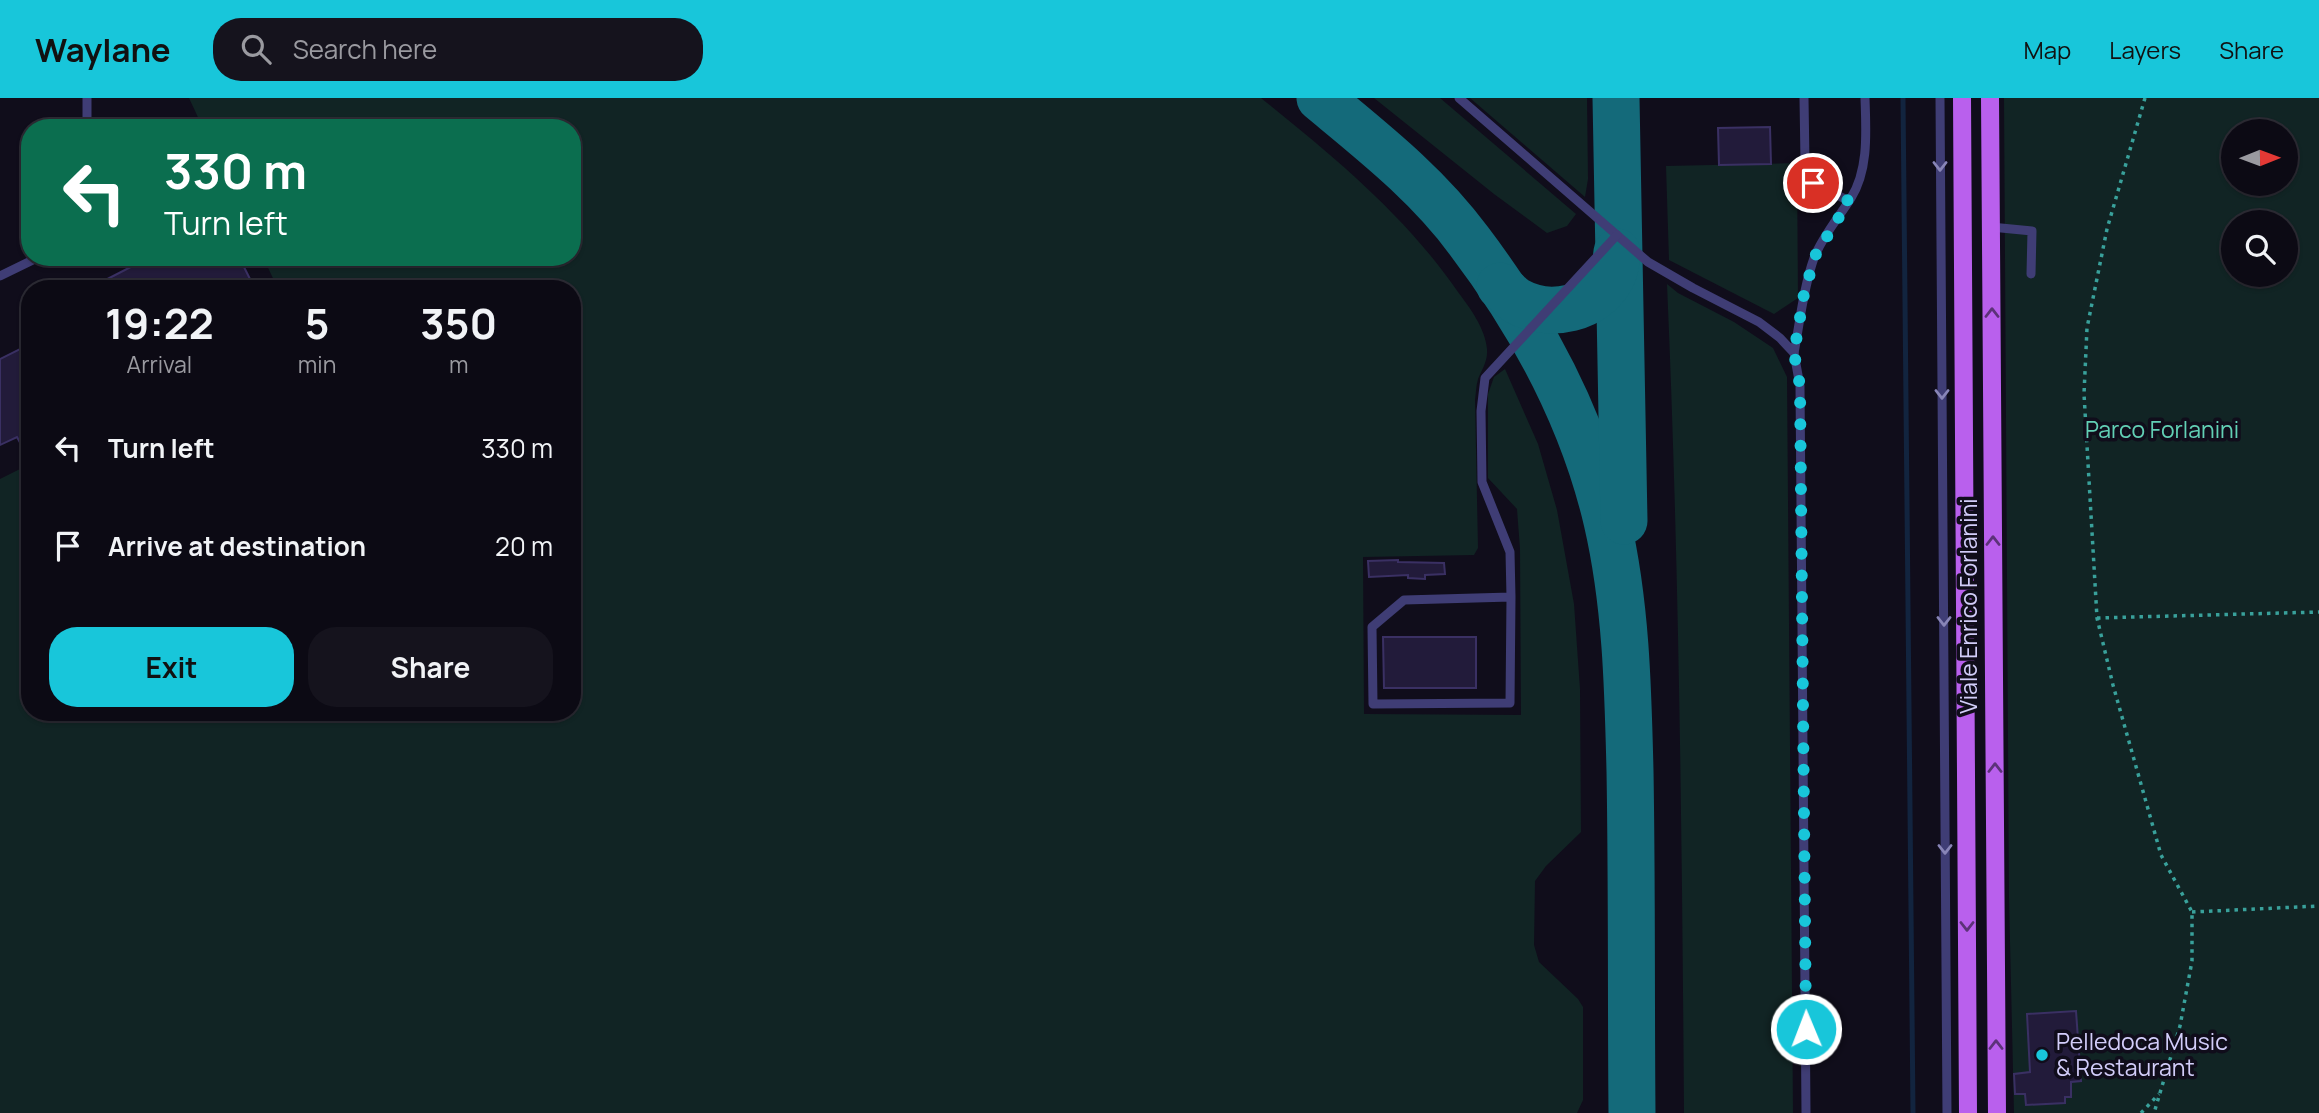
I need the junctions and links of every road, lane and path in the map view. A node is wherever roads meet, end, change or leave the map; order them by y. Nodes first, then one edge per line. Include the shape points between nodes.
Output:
1 (87, 98) edge
2 (1459, 98) edge
3 (1804, 98) edge
4 (1865, 98) edge
5 (1940, 98) edge
6 (1962, 98) edge
7 (1990, 98) edge
8 (2145, 98) edge
9 (87, 119) edge
10 (1849, 201) junction
11 (1991, 227) junction
12 (1617, 235) junction
13 (21, 266) edge
14 (2031, 274) dead end
15 (0, 276) edge
16 (1794, 353) junction
17 (1510, 597) junction
18 (2319, 612) edge
19 (2097, 618) junction
20 (2319, 906) edge
21 (2192, 912) junction
22 (2161, 1093) junction
23 (1806, 1113) edge
24 (1947, 1113) edge
25 (1968, 1113) edge
26 (1997, 1113) edge
27 (2141, 1113) edge
28 (2154, 1113) edge

1 - 9 lane
2 - 12 lane
3 - 10 lane via 1805,162 1813,183
4 - 10 lane via 1865,156
5 -> 24 lane
6 -> 25 main road, Viale Enrico Forlanini
7 - 11 main road, Viale Enrico Forlanini
8 - 19 path via 2107,229 2087,328 2084,394
10 - 16 lane via 1815,256
11 - 14 lane via 2032,231
26 -> 11 main road, Viale Enrico Forlanini
12 - 16 lane via 1648,261 1759,322
12 - 17 lane via 1485,377 1480,411 1482,482 1510,552
13 - 15 lane
16 - 23 lane via 1800,386
17 - 17 lane via 1404,600 1372,627 1373,704 1510,704
18 - 19 path
19 - 21 path via 2161,855
20 - 21 path
21 - 22 path via 2192,961
22 - 27 path
22 - 28 path

